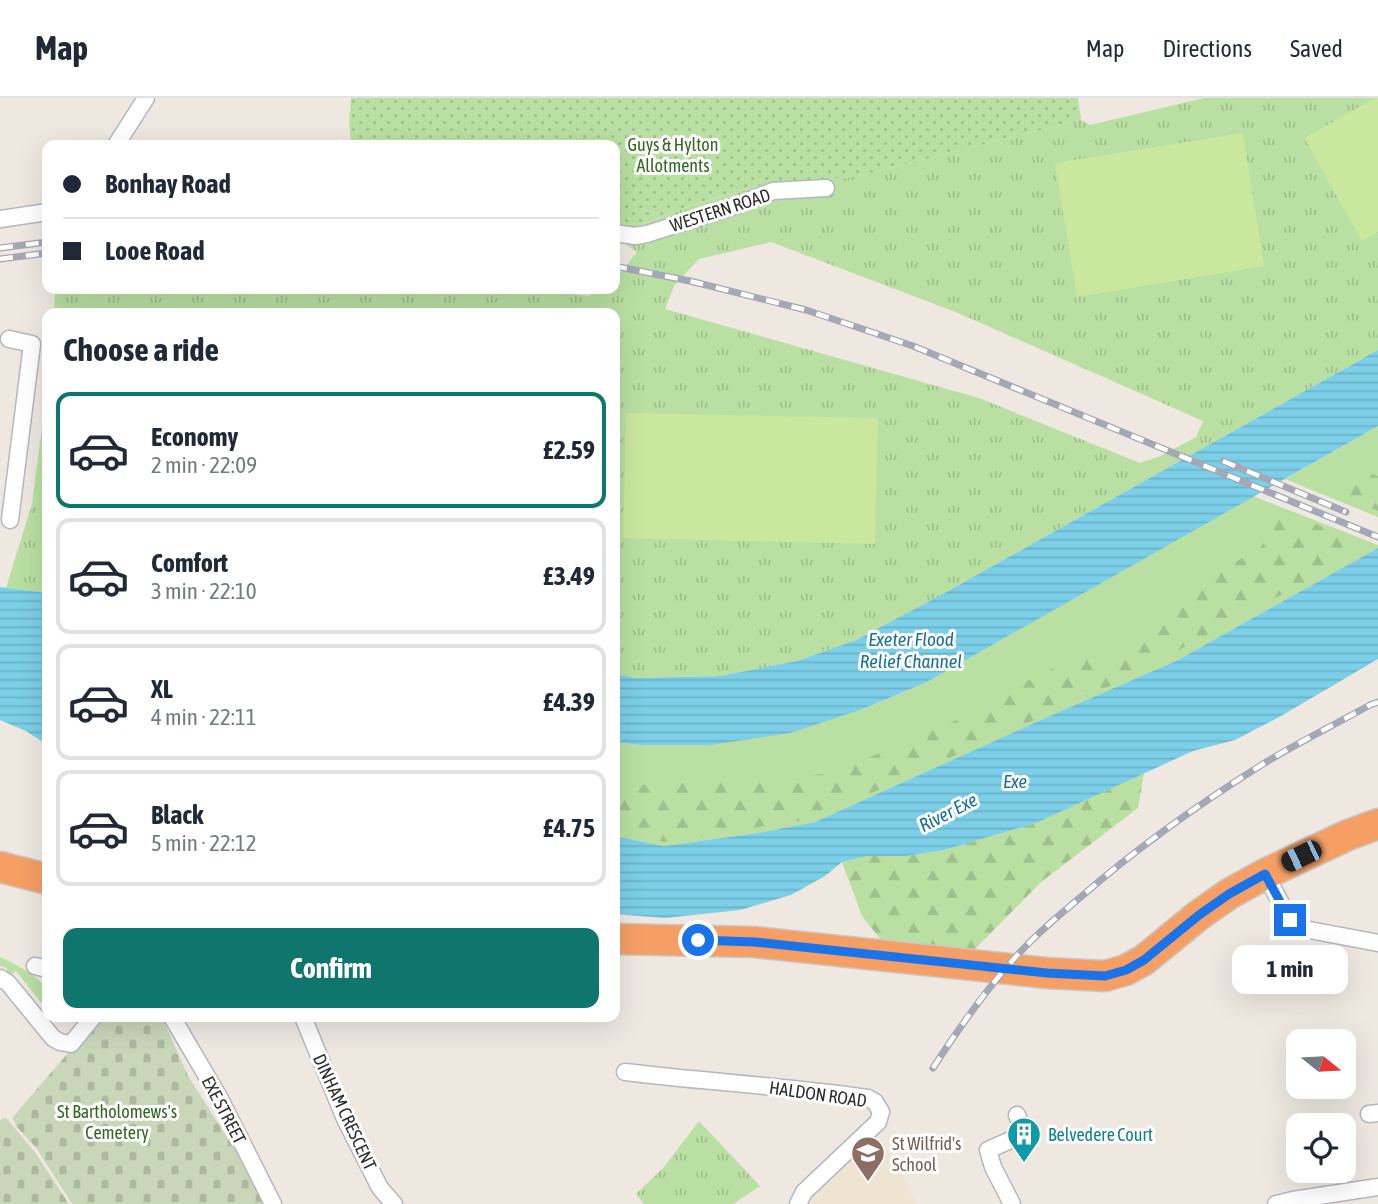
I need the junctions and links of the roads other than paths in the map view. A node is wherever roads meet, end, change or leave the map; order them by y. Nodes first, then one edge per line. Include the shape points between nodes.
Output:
1 (146, 98) edge
2 (119, 140) edge
3 (826, 188) dead end
4 (42, 213) edge
5 (0, 219) edge
6 (620, 234) edge
7 (9, 339) dead end
8 (7, 497) edge
9 (10, 520) dead end
10 (1378, 824) edge
11 (0, 867) edge
12 (1265, 874) junction
13 (42, 878) edge
14 (620, 939) edge
15 (1378, 943) edge
16 (0, 978) edge
17 (89, 1022) edge
18 (175, 1022) edge
19 (305, 1022) edge
20 (625, 1072) dead end
21 (1017, 1115) dead end
22 (1378, 1187) edge
23 (1331, 1199) edge
24 (273, 1204) edge
25 (394, 1204) edge
26 (798, 1204) edge
27 (1012, 1204) edge
28 (1276, 1204) edge

1 - 2 street
3 - 6 street, WESTERN ROAD via 773,191 647,234
4 - 5 street
7 - 8 street via 32,344
8 - 9 street
10 - 12 highway
11 - 13 highway
12 - 14 highway via 1219,901 1144,960 1105,976 754,942
12 - 15 street via 1290,920 1304,929
16 - 17 street via 52,1038 71,1044
18 - 24 street, EXE STREET
19 - 25 street, DINHAM CRESCENT via 345,1119 380,1188
20 - 26 street, HALDON ROAD via 815,1090 875,1102 881,1112 878,1122 804,1192
21 - 27 street via 1024,1134 988,1150
22 - 23 street
23 - 28 street

